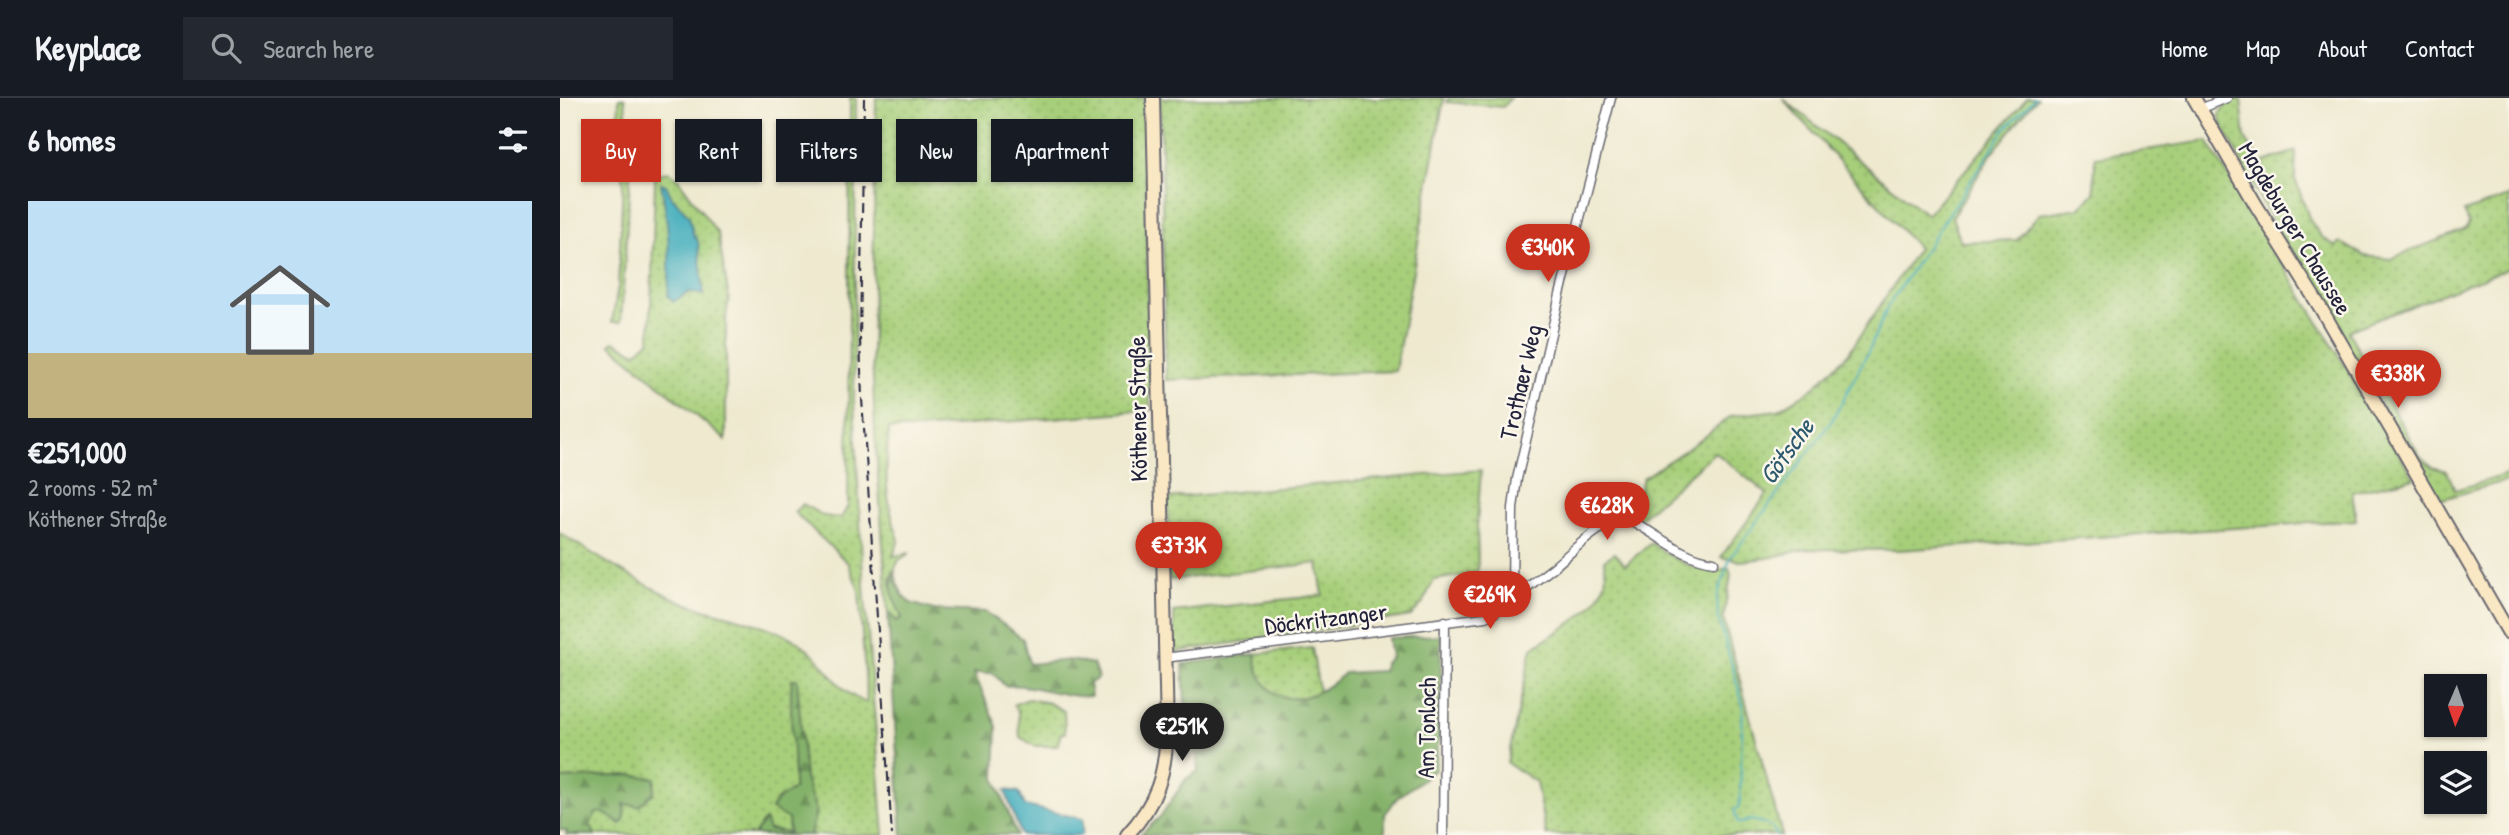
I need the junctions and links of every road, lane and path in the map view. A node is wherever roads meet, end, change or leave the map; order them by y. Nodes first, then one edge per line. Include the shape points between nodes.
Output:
1 (1153, 98) edge
2 (1611, 98) edge
3 (2227, 98) edge
4 (2197, 103) edge
5 (1623, 490) dead end
6 (1628, 519) junction
7 (1714, 562) dead end
8 (1516, 595) junction
9 (1445, 621) junction
10 (2509, 633) edge
11 (1164, 658) junction
12 (1127, 835) edge
13 (1443, 835) edge

1 - 11 main road, Köthener Straße
2 - 8 street, Trothaer Weg via 1517,478 1512,588
3 - 4 street
4 - 10 main road, Magdeburger Chaussee
5 - 6 street via 1631,491 1634,499
6 - 7 street via 1685,553
6 - 8 street, Döckritzanger via 1620,518 1596,532
8 - 9 street, Döckritzanger via 1485,617
9 - 11 street, Döckritzanger
9 - 13 street, Am Tonloch
11 - 12 main road, Köthener Straße via 1167,732 1162,777 1152,803

